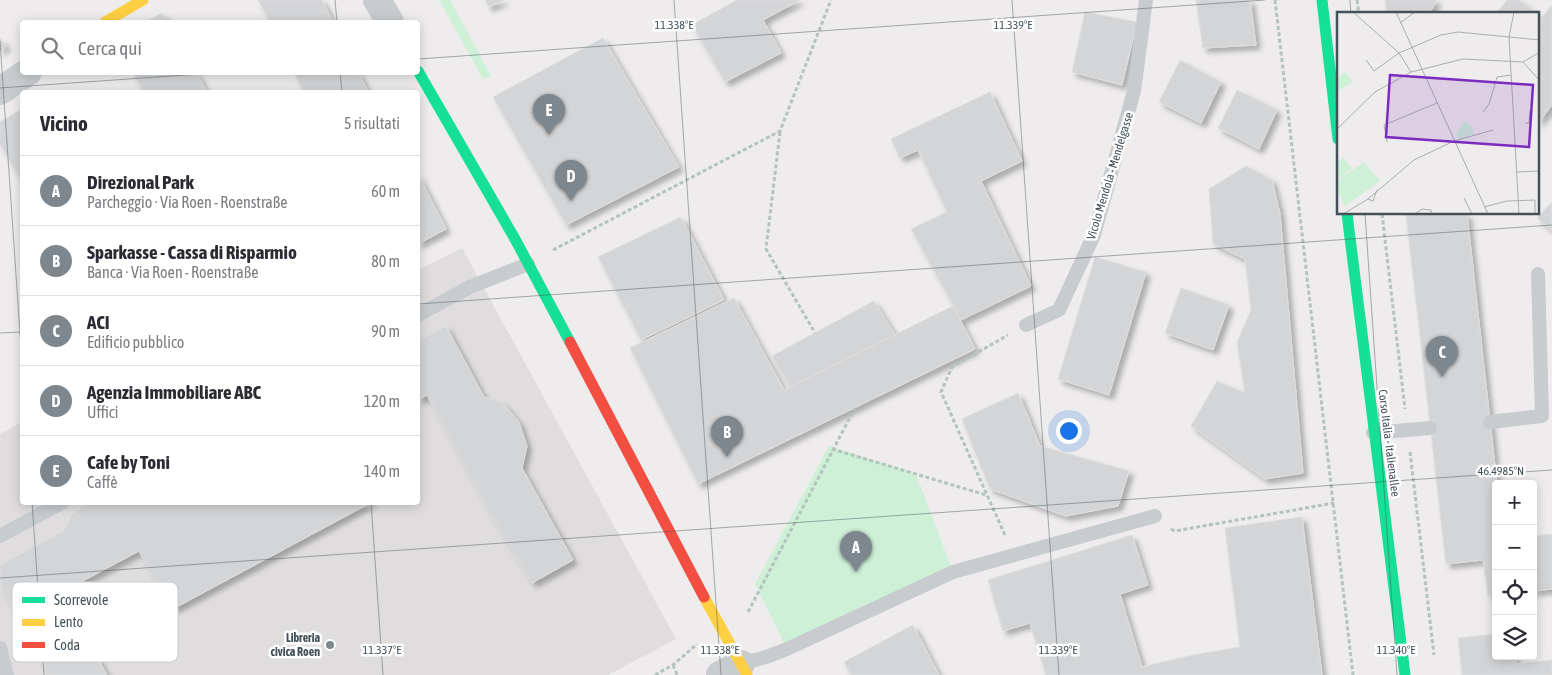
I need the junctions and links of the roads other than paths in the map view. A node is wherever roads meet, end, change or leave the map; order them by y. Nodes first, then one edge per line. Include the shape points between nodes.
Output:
1 (143, 0) edge
2 (376, 0) edge
3 (1146, 0) edge
4 (1322, 0) edge
5 (108, 20) edge
6 (389, 20) edge
7 (420, 74) edge
8 (24, 75) edge
9 (0, 92) edge
10 (1337, 130) edge
11 (1347, 215) edge
12 (528, 264) junction
13 (1538, 274) dead end
14 (420, 314) edge
15 (1026, 325) road end
16 (1490, 422) dead end
17 (1430, 428) dead end
18 (1374, 433) junction
19 (57, 505) edge
20 (1155, 516) road end
21 (0, 536) edge
22 (0, 648) edge
23 (736, 671) edge
24 (7, 675) edge
25 (1405, 675) edge

1 - 5 street
2 - 6 street
3 - 15 lane, Vicolo Mendola - Mendelgasse via 1134,91 1094,235 1059,310
4 - 10 street
7 - 12 street
8 - 9 street
11 - 18 street, Corso Italia - Italienallee
12 - 14 lane via 470,287
12 - 23 street via 720,627
13 - 16 lane via 1542,416
17 - 18 lane
18 - 25 street, Corso Italia - Italienallee
19 - 21 lane
20 - 23 lane via 953,572
22 - 24 lane

